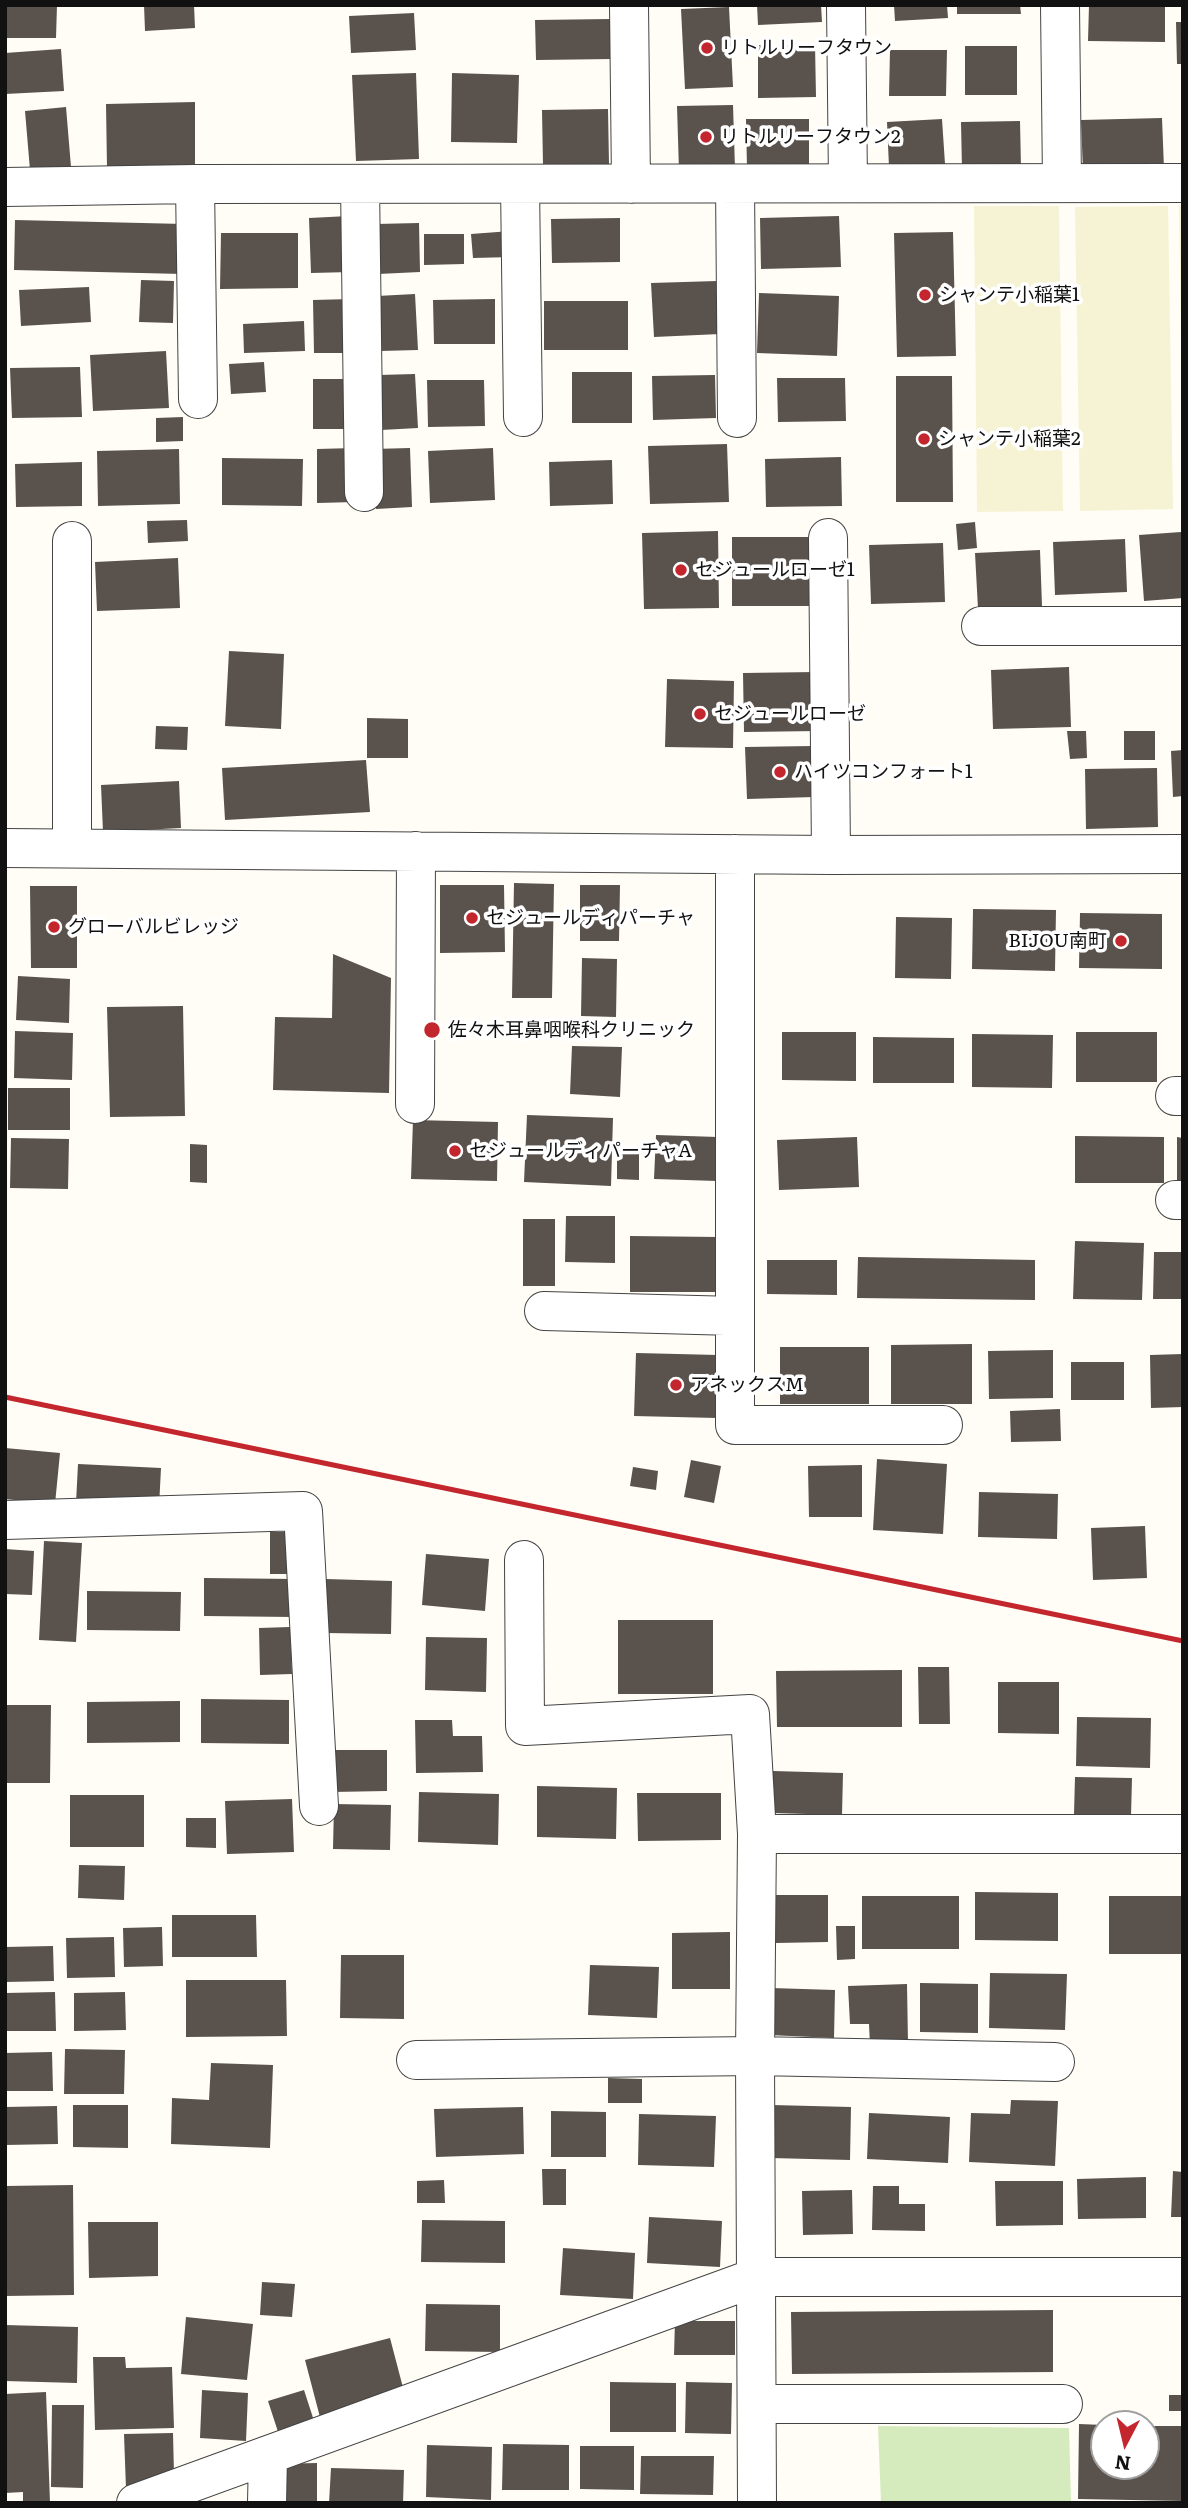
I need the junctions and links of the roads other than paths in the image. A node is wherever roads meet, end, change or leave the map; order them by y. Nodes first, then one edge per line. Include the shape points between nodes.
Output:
1 (629, 5) edge
2 (846, 5) edge
3 (1060, 5) edge
4 (848, 183) junction
5 (1062, 183) junction
6 (1183, 183) edge
7 (195, 184) junction
8 (360, 184) junction
9 (520, 184) junction
10 (631, 184) junction
11 (735, 184) junction
12 (5, 187) edge
13 (198, 398) dead end
14 (523, 417) dead end
15 (737, 418) dead end
16 (364, 492) dead end
17 (828, 538) dead end
18 (72, 541) dead end
19 (981, 626) dead end
20 (1183, 626) edge
21 (5, 848) edge
22 (72, 848) junction
23 (416, 851) junction
24 (735, 854) junction
25 (1183, 854) edge
26 (831, 855) junction
27 (415, 1104) dead end
28 (544, 1311) dead end
29 (735, 1316) junction
30 (943, 1425) dead end
31 (5, 1520) edge
32 (524, 1560) dead end
33 (319, 1807) dead end
34 (757, 1834) junction
35 (1183, 1834) edge
36 (755, 2056) junction
37 (416, 2060) dead end
38 (1055, 2062) dead end
39 (757, 2277) junction
40 (1183, 2277) edge
41 (757, 2404) junction
42 (1063, 2404) dead end
43 (268, 2456) junction
44 (136, 2503) edge
45 (267, 2503) edge
46 (757, 2503) edge

1 - 10 street
2 - 4 street
3 - 5 street
4 - 5 street
4 - 11 street
5 - 6 street
7 - 8 street
7 - 12 street
7 - 13 street
8 - 9 street
8 - 16 street
9 - 10 street
9 - 14 street
10 - 11 street
11 - 15 street
17 - 26 street
18 - 22 street
19 - 20 street
21 - 22 street
22 - 23 street
23 - 24 street
23 - 27 street
24 - 26 street
24 - 29 street
25 - 26 street
28 - 29 street
29 - 30 street via 735,1424
31 - 33 street via 303,1511
32 - 34 street via 526,1726 750,1714
34 - 35 street
34 - 36 street
36 - 37 street
36 - 38 street
36 - 39 street
39 - 40 street
39 - 41 street
39 - 43 street
41 - 42 street
41 - 46 street
43 - 44 street
43 - 45 street

